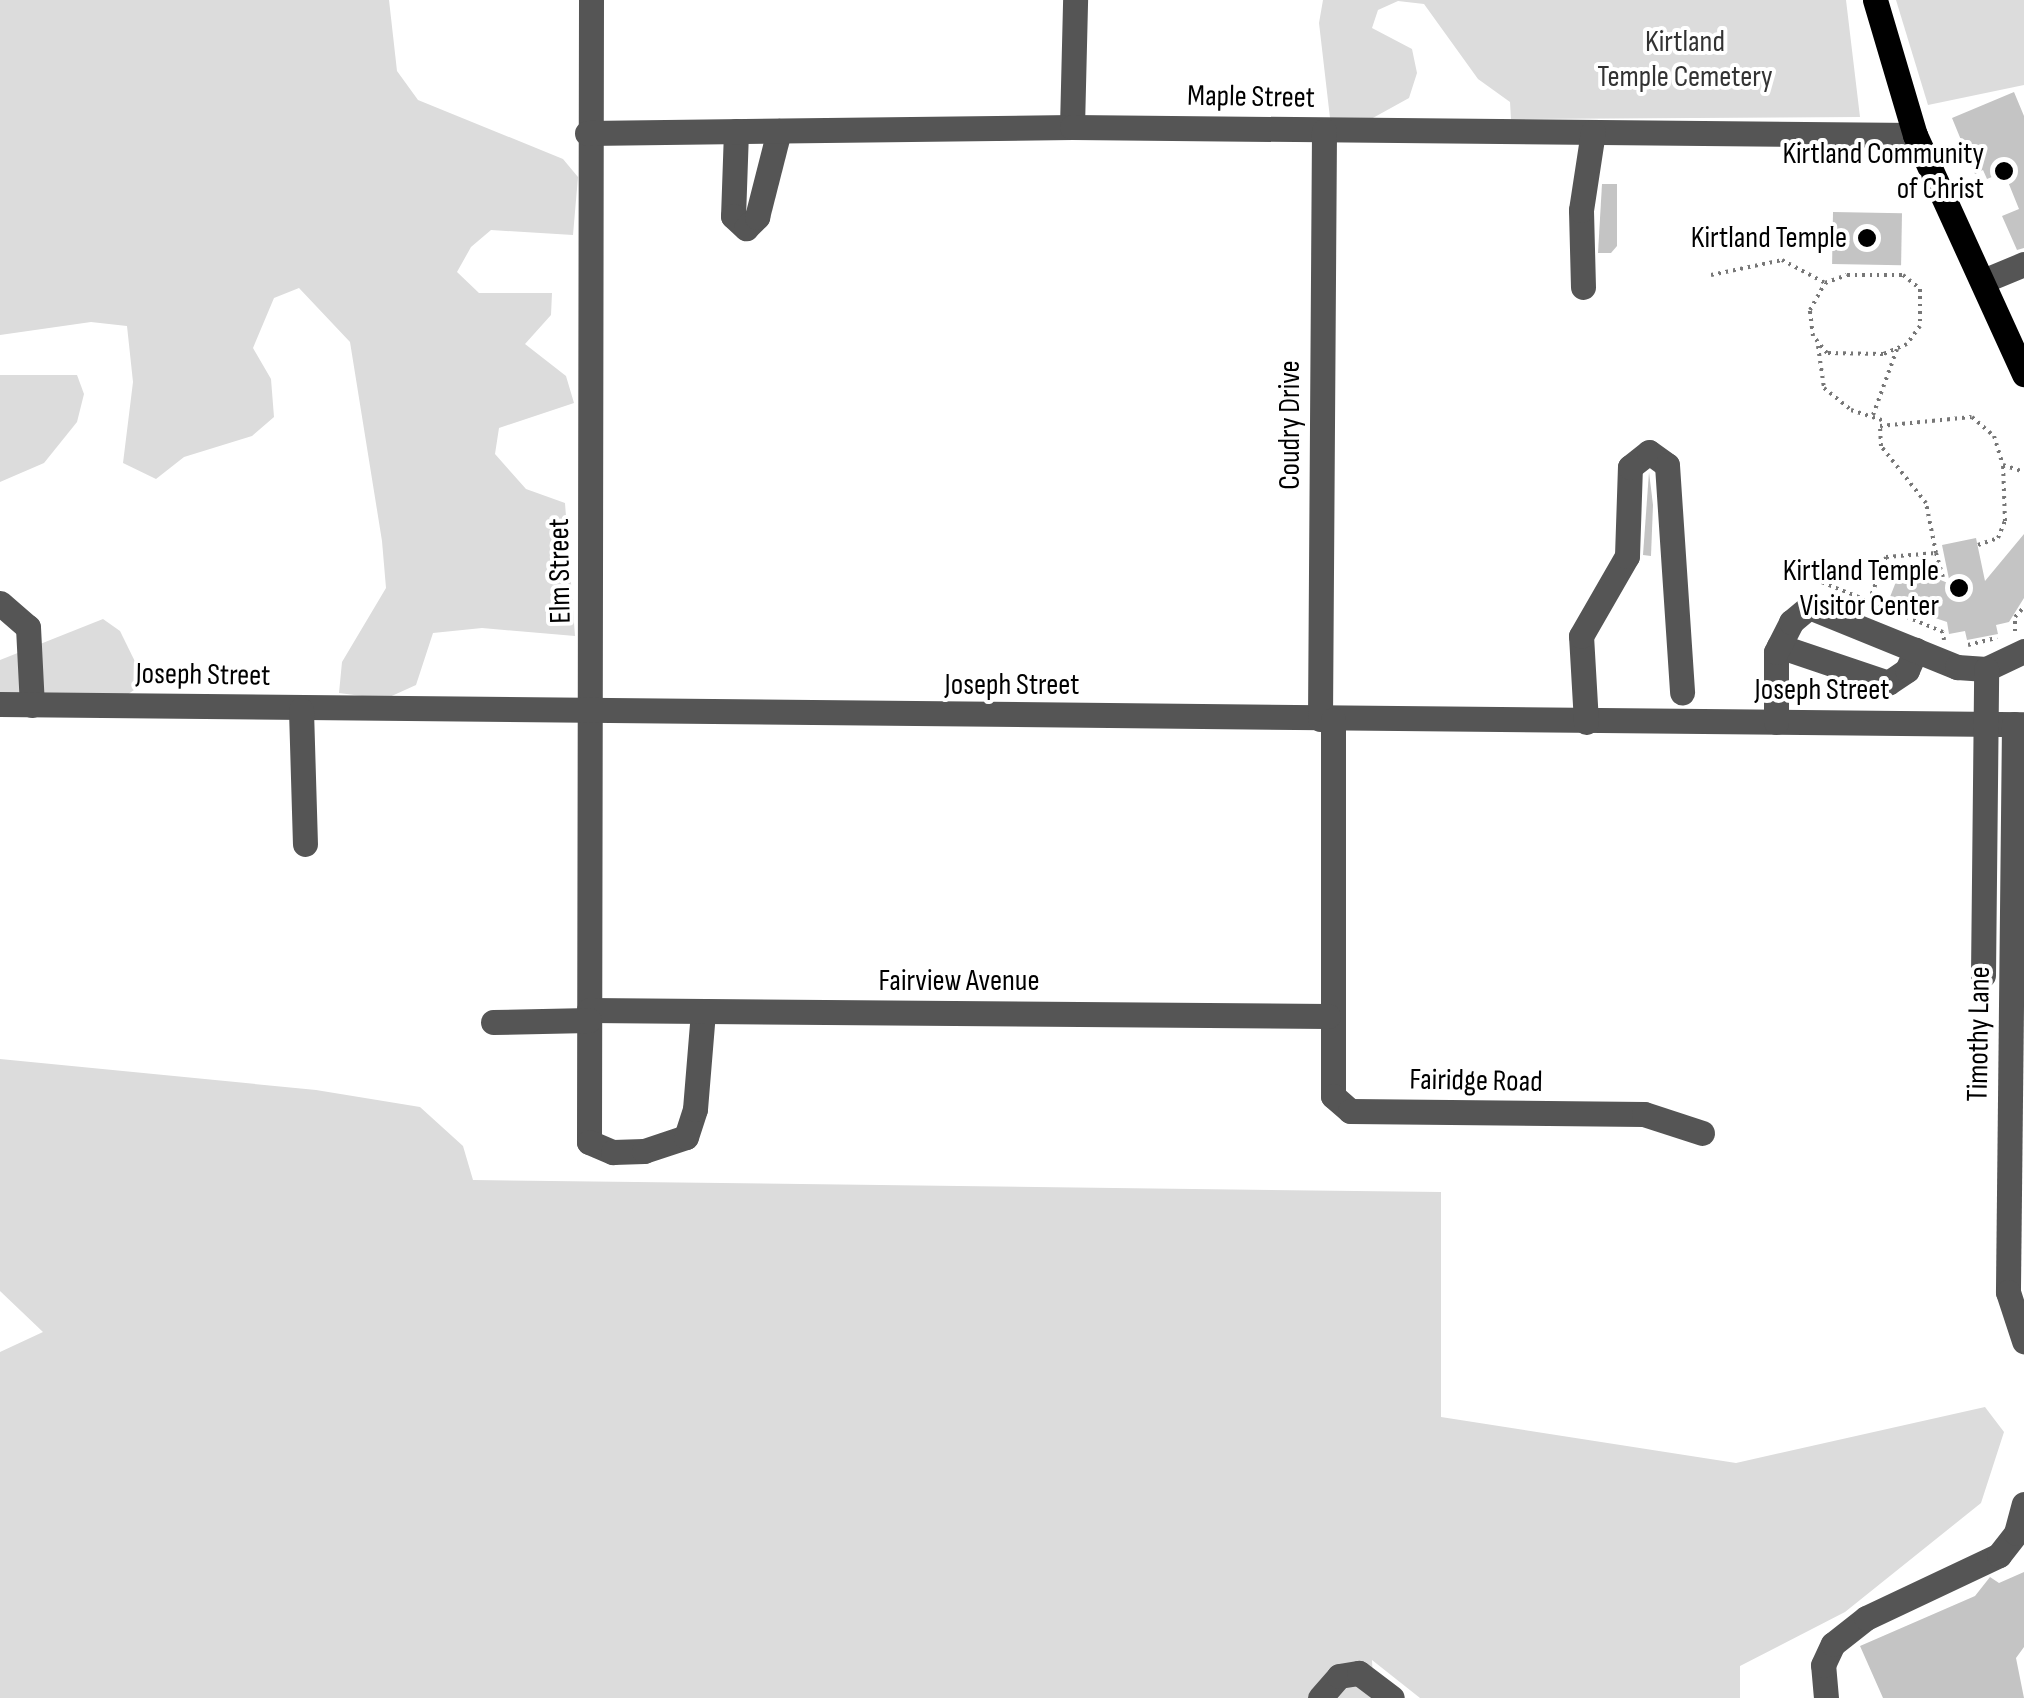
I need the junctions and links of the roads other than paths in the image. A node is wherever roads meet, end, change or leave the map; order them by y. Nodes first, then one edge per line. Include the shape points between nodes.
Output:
1 (591, 0) edge
2 (1075, 0) edge
3 (1875, 0) edge
4 (1072, 127) junction
5 (779, 131) junction
6 (1324, 131) junction
7 (736, 132) junction
8 (1593, 132) junction
9 (587, 134) junction
10 (1915, 135) junction
11 (2024, 264) edge
12 (1983, 281) junction
13 (1582, 287) dead end
14 (2024, 374) edge
15 (0, 603) edge
16 (1916, 650) junction
17 (2024, 651) edge
18 (1777, 654) junction
19 (1986, 669) junction
20 (1682, 693) junction
21 (0, 704) edge
22 (32, 705) junction
23 (301, 710) junction
24 (594, 715) junction
25 (1327, 720) junction
26 (1586, 722) junction
27 (1670, 722) junction
28 (1699, 722) junction
29 (1776, 722) junction
30 (2009, 724) edge
31 (305, 844) dead end
32 (1983, 974) dead end
33 (703, 1011) junction
34 (589, 1015) junction
35 (1328, 1016) junction
36 (493, 1022) dead end
37 (1702, 1133) dead end
38 (2016, 1262) edge
39 (2024, 1341) edge
40 (2024, 1504) edge
41 (1320, 1698) edge
42 (1392, 1698) edge
43 (1826, 1698) edge

1 - 9 street, Elm Street
2 - 4 street
3 - 10 main road
4 - 5 street, Maple Street
4 - 6 street, Maple Street
5 - 7 street, Maple Street
5 - 7 street via 757,217 746,228 734,216
6 - 8 street, Maple Street
6 - 25 street, Coudry Drive
7 - 9 street, Maple Street
8 - 10 street, Maple Street
8 - 13 street via 1580,210
9 - 24 street, Elm Street
10 - 12 main road
11 - 12 street
12 - 14 main road
15 - 22 street via 28,627
16 - 18 street via 1907,670 1888,682
16 - 18 street via 1809,607
16 - 19 street via 1957,667
17 - 19 street
18 - 29 street
19 - 30 street
20 - 26 street via 1667,465 1649,452 1630,467 1627,556 1580,636
20 - 27 street via 1670,703
20 - 28 street via 1694,702
21 - 22 street, Joseph Street
22 - 23 street, Joseph Street
23 - 24 street, Joseph Street
23 - 31 street
24 - 25 street, Joseph Street
24 - 34 street, Elm Street
25 - 26 street, Joseph Street
25 - 35 street, Coudry Drive
26 - 27 street, Joseph Street
27 - 28 street, Joseph Street
28 - 29 street, Joseph Street
29 - 30 street, Joseph Street
30 - 32 street
30 - 38 street, Timothy Lane
33 - 34 street, Fairview Avenue
33 - 34 street, Elm Street via 696,1109 686,1137 644,1152 614,1152 589,1142
33 - 35 street, Fairview Avenue
34 - 36 street, Fairview Avenue
35 - 37 street, Fairidge Road via 1333,1096 1350,1112 1644,1114
38 - 39 street, Timothy Lane via 2010,1307
40 - 43 street via 2016,1533 1999,1555 1846,1632 1824,1660
41 - 42 street via 1339,1676 1359,1674

